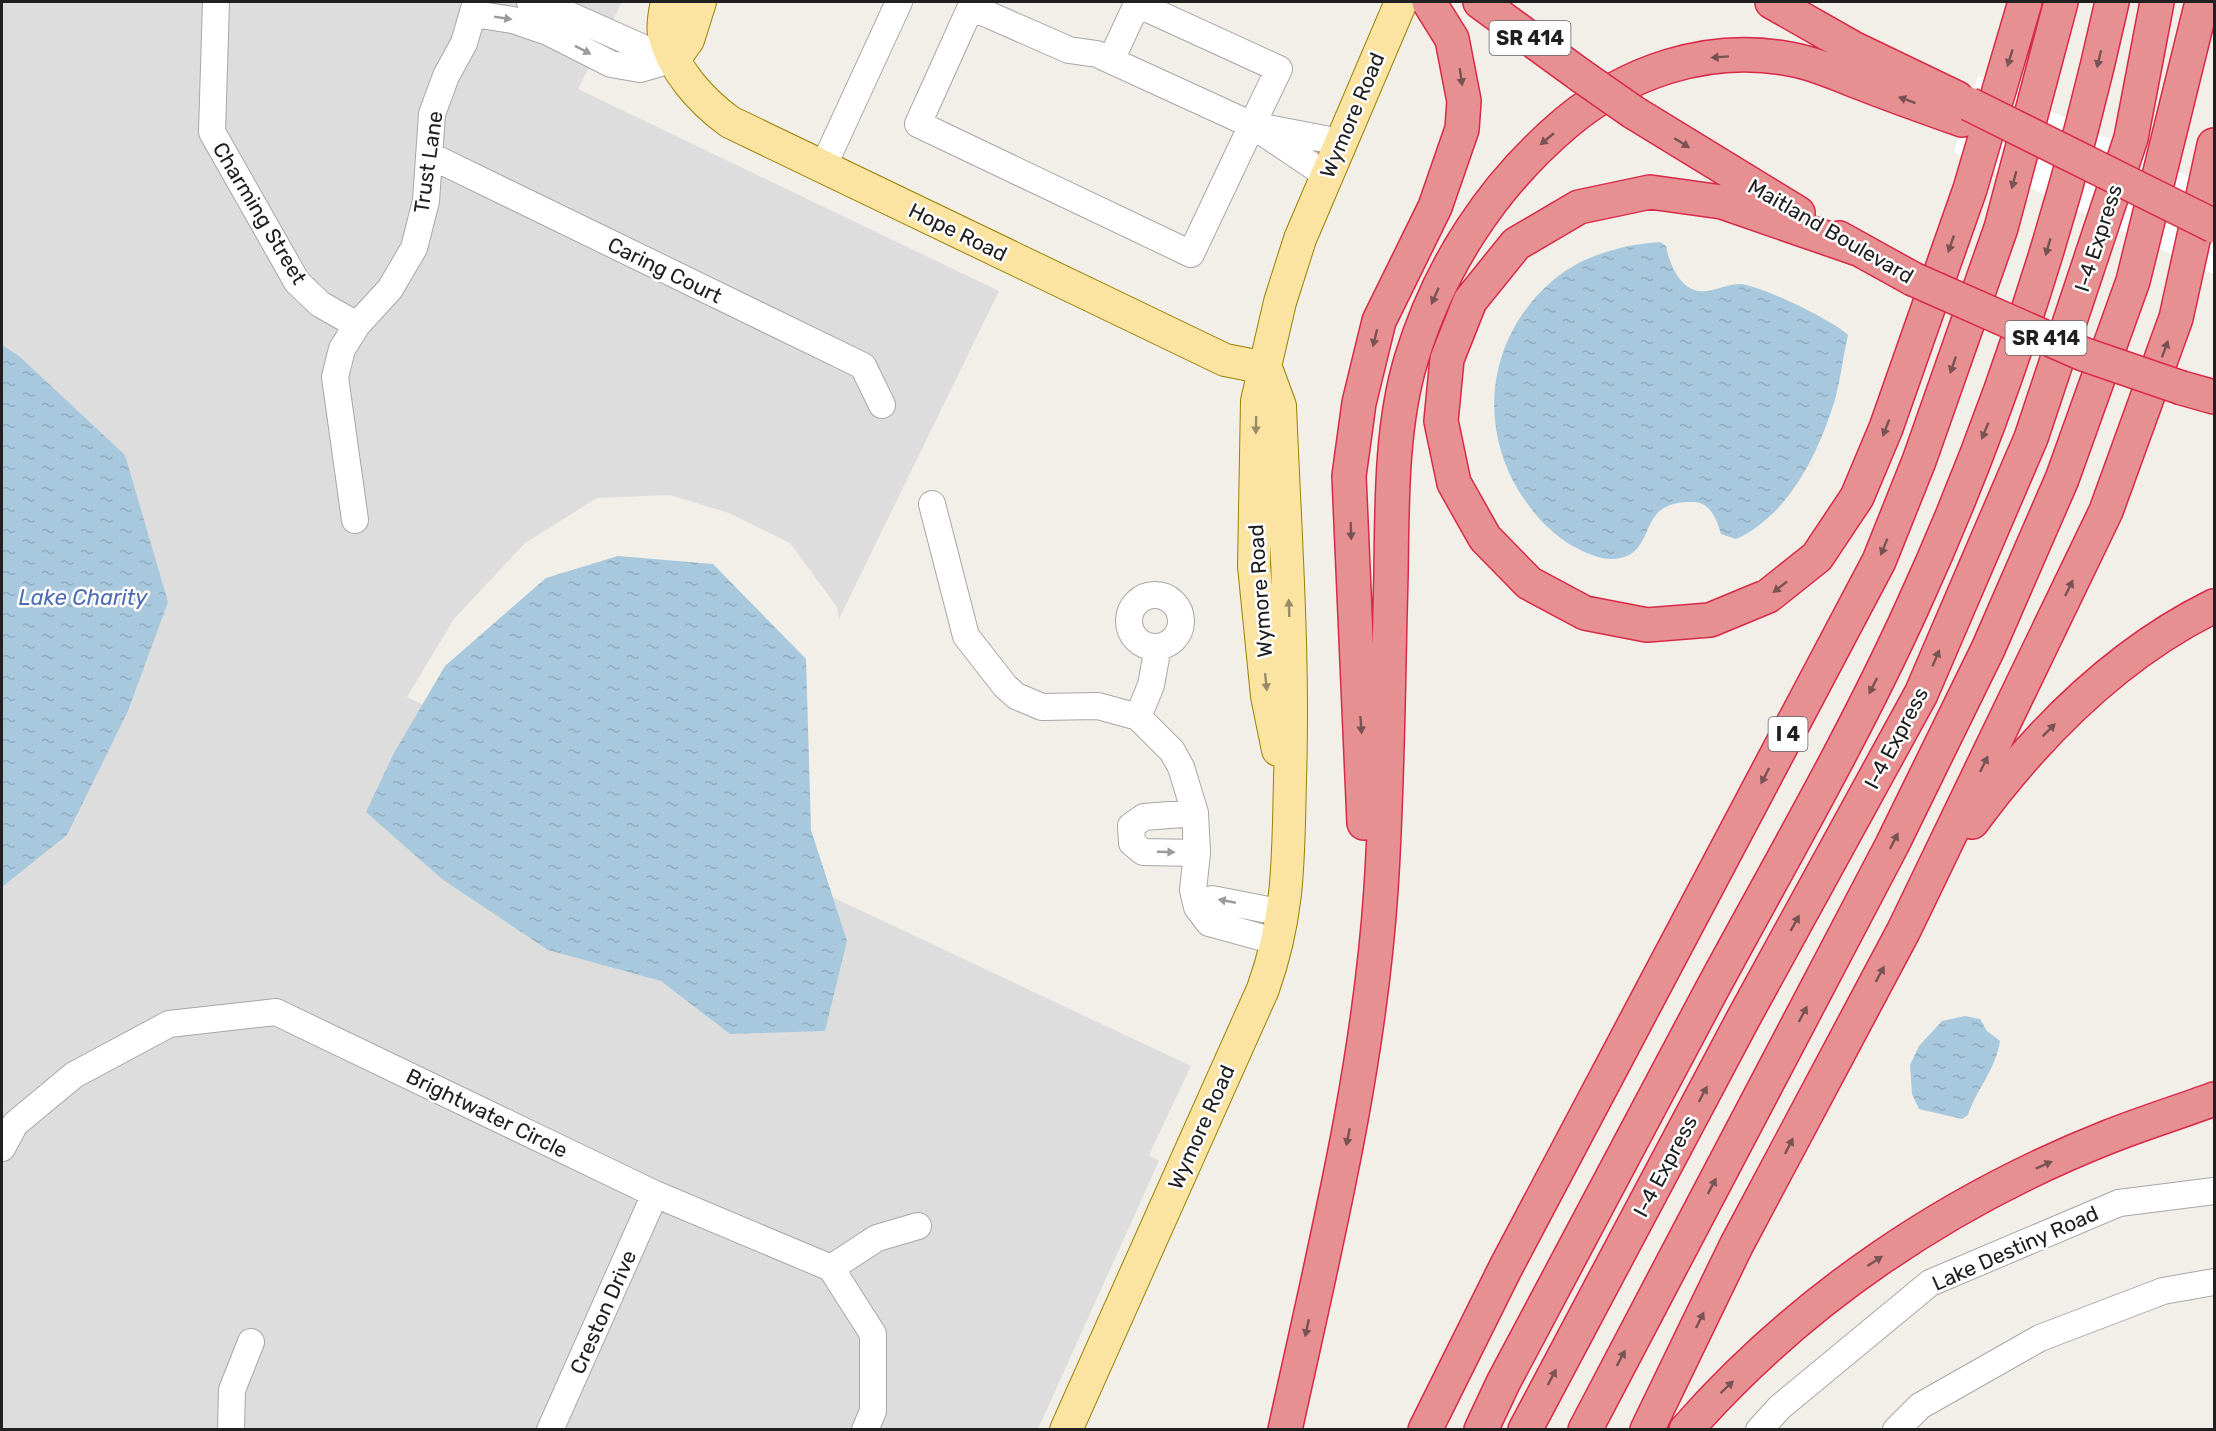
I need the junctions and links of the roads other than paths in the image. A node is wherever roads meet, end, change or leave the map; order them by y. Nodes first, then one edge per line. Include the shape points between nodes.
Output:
1 (216, 2) edge
2 (530, 2) edge
3 (667, 2) edge
4 (700, 2) edge
5 (898, 2) edge
6 (1401, 2) edge
7 (1480, 2) edge
8 (1750, 2) edge
9 (1772, 2) edge
10 (2025, 2) edge
11 (2061, 2) edge
12 (2112, 2) edge
13 (2157, 2) edge
14 (2202, 2) edge
15 (972, 4) edge
16 (475, 8) edge
17 (1437, 12) edge
18 (1853, 48) junction
19 (671, 59) junction
20 (1111, 60) junction
21 (1965, 112) junction
22 (1252, 125) junction
23 (1340, 142) junction
24 (2214, 145) edge
25 (429, 155) junction
26 (823, 167) junction
27 (1326, 175) junction
28 (2214, 226) edge
29 (1858, 249) junction
30 (357, 326) junction
31 (1266, 368) junction
32 (2214, 398) edge
33 (882, 405) dead end
34 (932, 504) dead end
35 (355, 520) dead end
36 (2214, 606) edge
37 (1158, 647) dead end
38 (1138, 717) junction
39 (1195, 813) junction
40 (1197, 854) junction
41 (1281, 927) junction
42 (1904, 930) junction
43 (1359, 1080) junction
44 (2214, 1099) edge
45 (2, 1148) edge
46 (2214, 1191) edge
47 (656, 1194) junction
48 (918, 1226) dead end
49 (831, 1268) junction
50 (2214, 1282) edge
51 (251, 1342) dead end
52 (231, 1430) edge
53 (550, 1430) edge
54 (865, 1430) edge
55 (1066, 1430) edge
56 (1285, 1430) edge
57 (1425, 1430) edge
58 (1481, 1430) edge
59 (1525, 1430) edge
60 (1585, 1430) edge
61 (1647, 1430) edge
62 (1686, 1430) edge
63 (1759, 1430) edge
64 (1896, 1430) edge

1 - 30 street, Charming Street via 212,132 297,282 320,304
2 - 19 street via 549,6
3 - 19 main road, Hope Road via 663,32
4 - 19 main road via 688,40
5 - 26 street
6 - 23 main road, Wymore Road
7 -> 29 highway, Maitland Boulevard / SR 414, bridge via 1633,112
8 - 18 highway
9 - 18 highway
10 -> 29 highway via 1970,189 1886,428 1857,497 1817,557 1768,596 1710,620 1647,625 1585,613 1529,583 1485,538 1454,483 1443,432 1447,359 1470,301 1516,244 1579,207 1650,192 1722,202
11 -> 57 highway, I 4 via 2001,228 1919,461 1879,561 1506,1267
12 -> 58 highway, I-4 Express via 2082,129 2035,295 1912,608 1816,800
59 -> 13 highway, I-4 Express via 1737,1029 1921,694 2031,438 2131,138
60 -> 14 highway via 1892,845 1988,650 2062,479 2133,281
15 - 20 street via 1069,50
15 - 22 street via 918,124 1191,254
16 -> 19 street via 548,32 611,64 640,69
16 - 25 street, Trust Lane via 432,114
17 -> 43 highway via 1452,39 1460,69 1462,129 1435,207 1379,321 1359,403 1349,476 1362,741 1365,916
18 - 21 highway
19 - 26 main road, Hope Road via 703,100 730,122
20 - 22 street
20 - 22 street via 1137,4 1279,69
21 - 28 highway, bridge via 2137,186
21 -> 43 highway via 1785,58 1700,58 1660,68 1620,85 1584,107 1529,154 1467,236 1434,295 1410,363 1395,446 1381,889 1372,997
22 - 23 street
22 - 27 street
23 - 27 main road, Wymore Road
42 -> 24 highway via 2106,511 2176,318
25 - 30 street, Trust Lane via 426,201 414,248 390,289
25 - 33 street, Caring Court via 863,366
26 - 31 main road, Hope Road via 1225,360
27 - 31 main road, Wymore Road via 1280,302
29 - 32 highway, Maitland Boulevard / SR 414, bridge via 1913,279 2083,354
30 - 35 street, Trust Lane via 342,349 334,377
31 - 41 main road, Wymore Road via 1281,417 1293,694 1290,864
34 - 38 street via 966,636 1005,686 1016,696 1042,706 1098,706
42 -> 36 highway via 1972,821 2026,753 2115,669
37 - 38 street via 1151,685
38 - 39 street via 1172,751
39 - 40 street
39 -> 40 street via 1144,816 1131,826 1132,843 1143,852
40 - 41 street via 1192,890 1197,907 1212,899
41 - 55 main road, Wymore Road via 1263,989
61 -> 42 highway via 1736,1246
43 -> 56 highway
62 -> 44 highway via 1800,1318 1902,1243 2029,1172
45 - 47 street, Brightwater Circle via 15,1124 74,1075 169,1024 276,1012
46 - 63 street, Lake Destiny Road via 2119,1203 1930,1283 1780,1407
47 - 49 street, Brightwater Circle
47 - 53 street, Creston Drive
48 - 49 street via 877,1238
49 - 54 street via 873,1334 873,1411
50 - 64 street via 2163,1291 2040,1338 1920,1406
51 - 52 street via 232,1390

